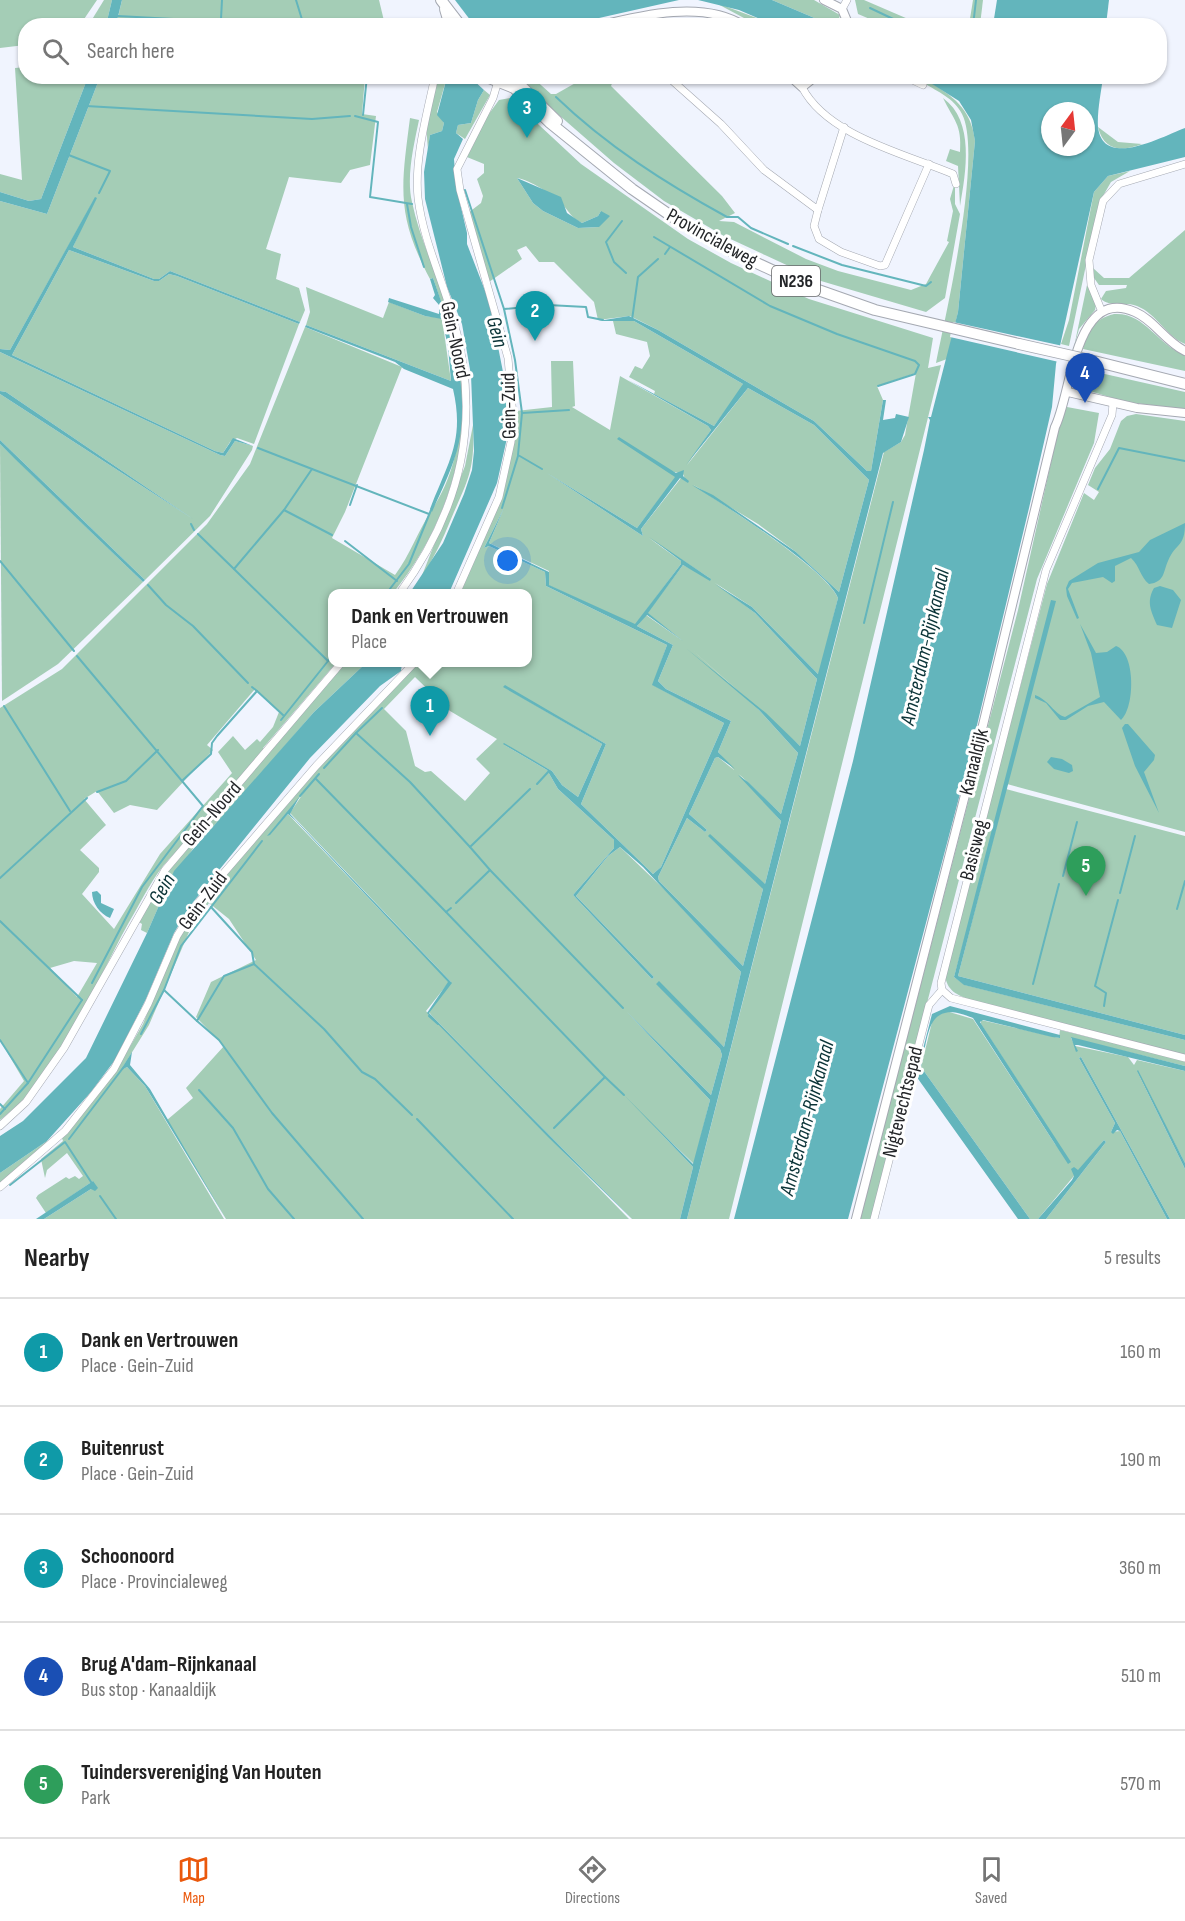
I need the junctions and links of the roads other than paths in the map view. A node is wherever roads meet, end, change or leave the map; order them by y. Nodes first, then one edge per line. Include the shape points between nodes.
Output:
1 (824, 0) edge
2 (847, 0) edge
3 (442, 1) edge
4 (842, 9) junction
5 (447, 18) edge
6 (455, 18) edge
7 (655, 18) edge
8 (730, 18) edge
9 (846, 18) edge
10 (434, 84) edge
11 (497, 84) edge
12 (507, 84) edge
13 (519, 84) edge
14 (676, 84) edge
15 (799, 84) edge
16 (806, 84) edge
17 (802, 87) junction
18 (844, 127) junction
19 (563, 132) junction
20 (928, 164) junction
21 (1185, 164) edge
22 (956, 184) dead end
23 (818, 210) junction
24 (1102, 312) junction
25 (1185, 351) edge
26 (1141, 372) junction
27 (1185, 379) edge
28 (1185, 384) edge
29 (1068, 392) junction
30 (1113, 403) junction
31 (1185, 413) edge
32 (402, 589) edge
33 (458, 589) edge
34 (339, 667) edge
35 (411, 667) edge
36 (942, 990) junction
37 (1185, 1058) edge
38 (0, 1126) edge
39 (0, 1187) edge
40 (856, 1219) edge
41 (874, 1219) edge

1 - 4 street
2 - 4 street
3 - 5 main road
3 - 6 main road
4 - 9 street
7 - 8 street via 703,10
10 - 32 street, Gein-Noord via 419,162 418,195 462,357 466,437 459,476 428,549
11 - 33 street, Gein-Zuid via 457,169 508,358 512,433 499,497
12 - 19 main road, Provincialeweg / N236
13 - 19 main road, Provincialeweg / N236 via 553,116
14 - 23 street via 764,170
15 - 17 street
16 - 17 street
17 - 18 street via 820,110
18 - 20 street
18 - 23 street
19 - 26 main road, Provincialeweg / N236, bridge via 653,204 733,252 829,294 923,323
20 - 22 street via 955,175
20 - 23 street via 885,265 841,252 819,239 814,230
21 - 24 street via 1119,184 1103,201 1089,260 1091,285
24 - 25 street via 1116,308 1138,313
24 - 29 street, Kanaaldijk via 1085,327 1080,338
26 - 27 main road, N236
26 - 28 main road, N236
29 - 30 street
29 - 40 street, Kanaaldijk via 1055,427
30 - 31 street
30 - 36 street, Basisweg via 1112,415 1046,570 943,970
34 - 38 street, Gein-Noord via 165,870 64,1048 26,1102
35 - 39 street, Gein-Zuid via 316,766 197,904 177,936 114,1069 65,1131
36 - 37 street via 951,998
36 - 41 street, Nigtevechtsepad via 929,1005

